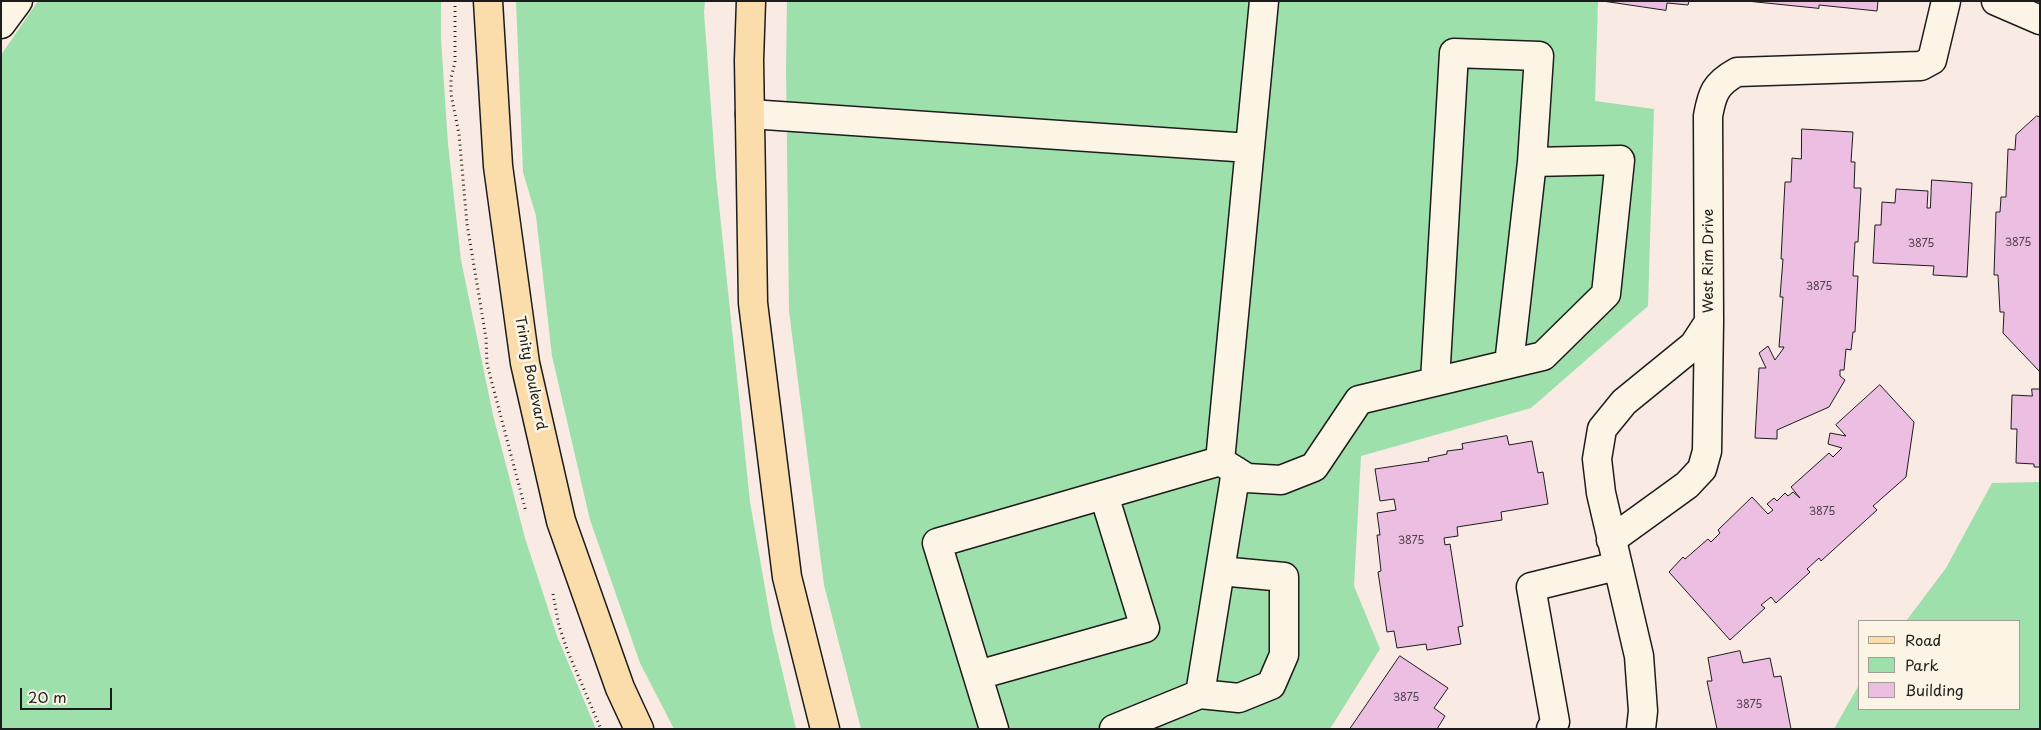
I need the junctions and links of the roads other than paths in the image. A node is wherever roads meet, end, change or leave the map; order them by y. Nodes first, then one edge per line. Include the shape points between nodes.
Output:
1 (18, 1) edge
2 (488, 1) edge
3 (751, 1) edge
4 (1264, 1) edge
5 (1946, 1) edge
6 (1996, 1) edge
7 (2040, 20) edge
8 (1, 24) edge
9 (750, 114) junction
10 (1250, 148) junction
11 (1532, 162) junction
12 (1709, 322) junction
13 (1509, 364) junction
14 (1435, 382) junction
15 (1228, 466) junction
16 (1104, 495) junction
17 (1614, 553) junction
18 (1220, 571) junction
19 (978, 675) junction
20 (1200, 694) junction
21 (639, 729) edge
22 (825, 729) edge
23 (994, 729) edge
24 (1114, 729) edge
25 (1550, 729) edge
26 (1640, 729) edge

1 - 8 lane
2 - 21 main road, Trinity Boulevard via 498,166 525,363 560,521 620,688
3 - 9 main road
4 - 10 lane
5 - 12 lane, West Rim Drive via 1932,60 1921,66 1737,72 1726,78 1712,94 1708,116
6 - 7 lane
9 - 10 lane
9 - 22 main road via 753,303 787,577
10 - 15 lane
11 - 13 lane
11 - 13 lane via 1620,160 1606,294 1543,356
11 - 14 lane via 1539,56 1454,54
12 - 17 lane via 1707,451 1702,469
12 - 17 lane, West Rim Drive via 1694,345 1624,402 1602,430 1597,459
13 - 14 lane
14 - 15 lane via 1359,400 1314,467 1281,480 1247,478
15 - 16 lane
15 - 18 lane
16 - 19 lane via 937,543
16 - 19 lane via 1145,628
17 - 25 lane via 1531,586 1555,722
17 - 26 lane, West Rim Drive via 1639,656 1643,711
18 - 20 lane
18 - 20 lane via 1284,577 1284,655 1271,685 1238,698
19 - 23 lane
20 - 24 lane

